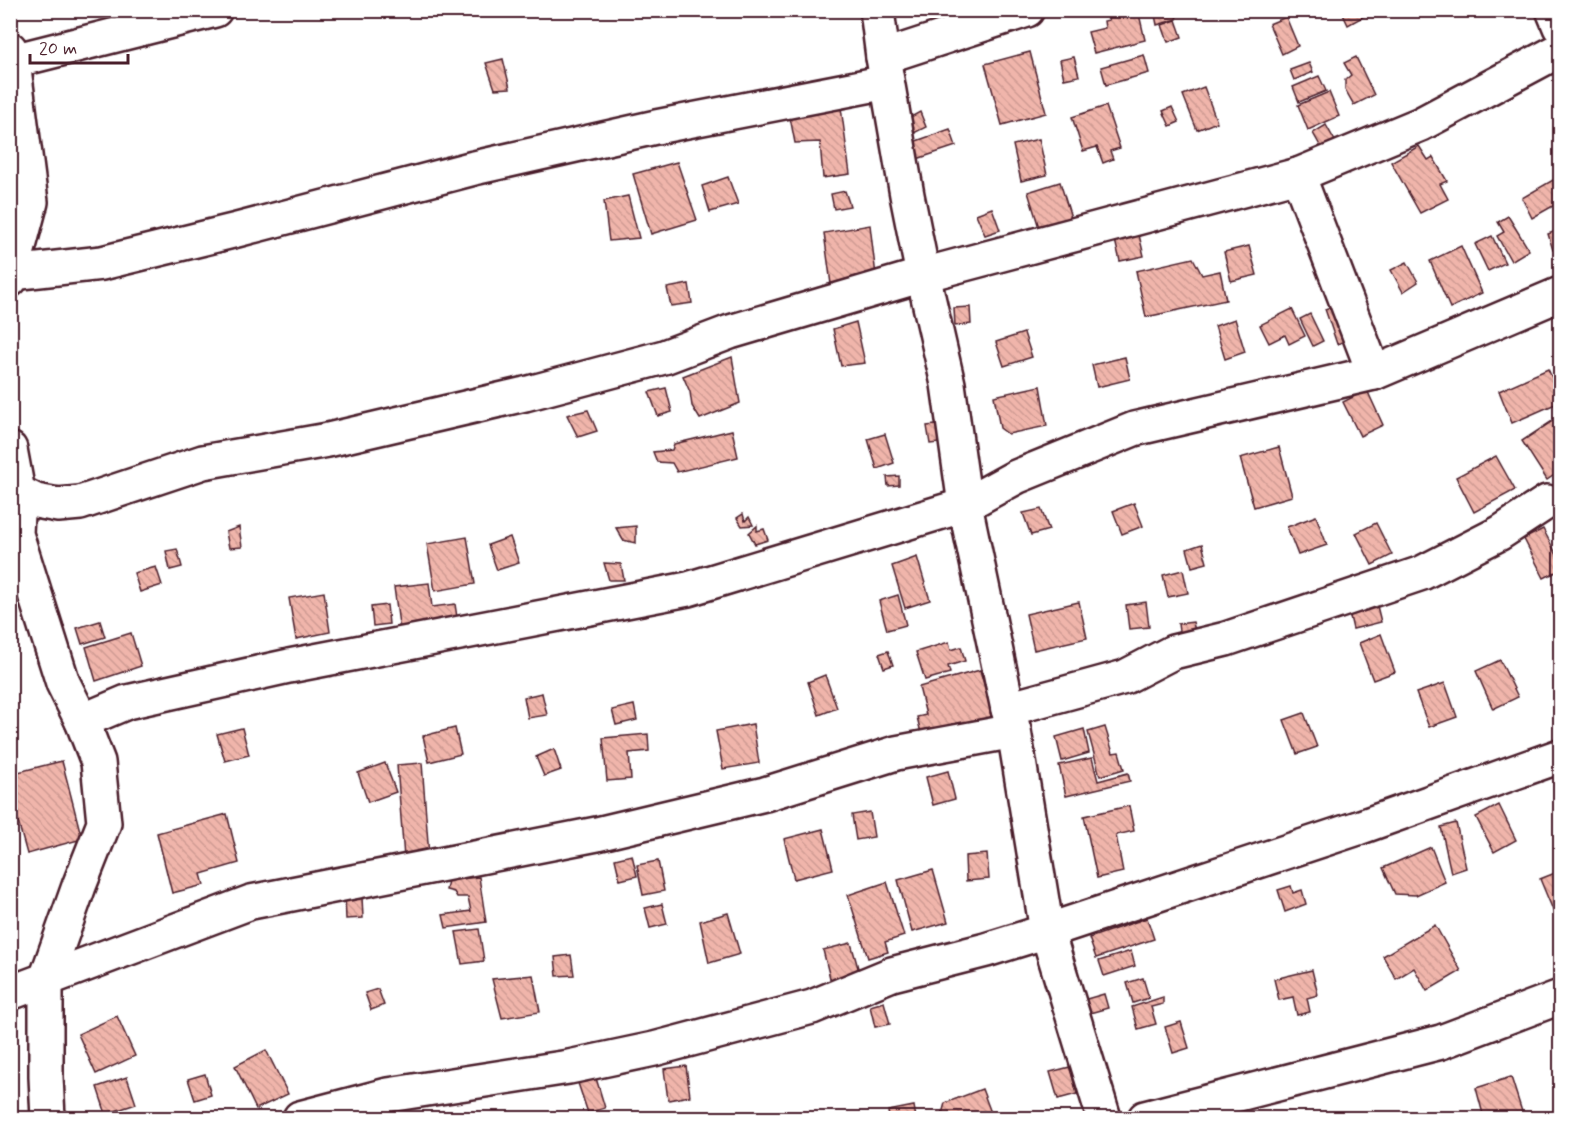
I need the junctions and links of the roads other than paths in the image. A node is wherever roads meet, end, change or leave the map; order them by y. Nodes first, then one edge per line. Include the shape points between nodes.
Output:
1 (214, 10) edge
2 (877, 10) edge
3 (1027, 10) edge
4 (1553, 10) edge
5 (1560, 27) edge
6 (1560, 50) edge
7 (12, 55) edge
8 (885, 70) junction
9 (1298, 174) junction
10 (923, 275) junction
11 (11, 276) edge
12 (1560, 294) edge
13 (1374, 373) junction
14 (10, 449) edge
15 (18, 492) junction
16 (1547, 502) dead end
17 (965, 505) junction
18 (1011, 720) junction
19 (82, 722) junction
20 (1560, 756) edge
21 (1047, 932) junction
22 (46, 980) junction
23 (10, 993) edge
24 (1560, 998) edge
25 (48, 1119) edge
26 (300, 1119) edge
27 (1104, 1119) edge
28 (1145, 1119) edge

1 - 7 street
2 - 8 street
3 - 8 street
4 - 5 street
6 - 9 street via 1421,124
7 - 11 street via 31,202
8 - 10 street
8 - 11 street via 474,168 102,263
9 - 10 street
9 - 13 street
10 - 15 street via 730,332 652,360 328,440 203,462 80,503 58,505
10 - 17 street via 948,384
12 - 13 street
13 - 17 street via 1134,429 1016,477
14 - 15 street
15 - 19 street via 16,534 63,683
16 - 18 street via 1500,533 1422,573 1226,639 1173,652 1125,677
17 - 18 street
17 - 19 street via 688,589 289,666 127,702
18 - 21 street
18 - 22 street via 765,794 597,834 251,902
19 - 22 street via 98,762 104,823
20 - 21 street
21 - 26 street via 892,974 812,1007 654,1049 568,1067 388,1095
21 - 27 street
22 - 23 street
22 - 25 street
24 - 28 street via 1441,1042

